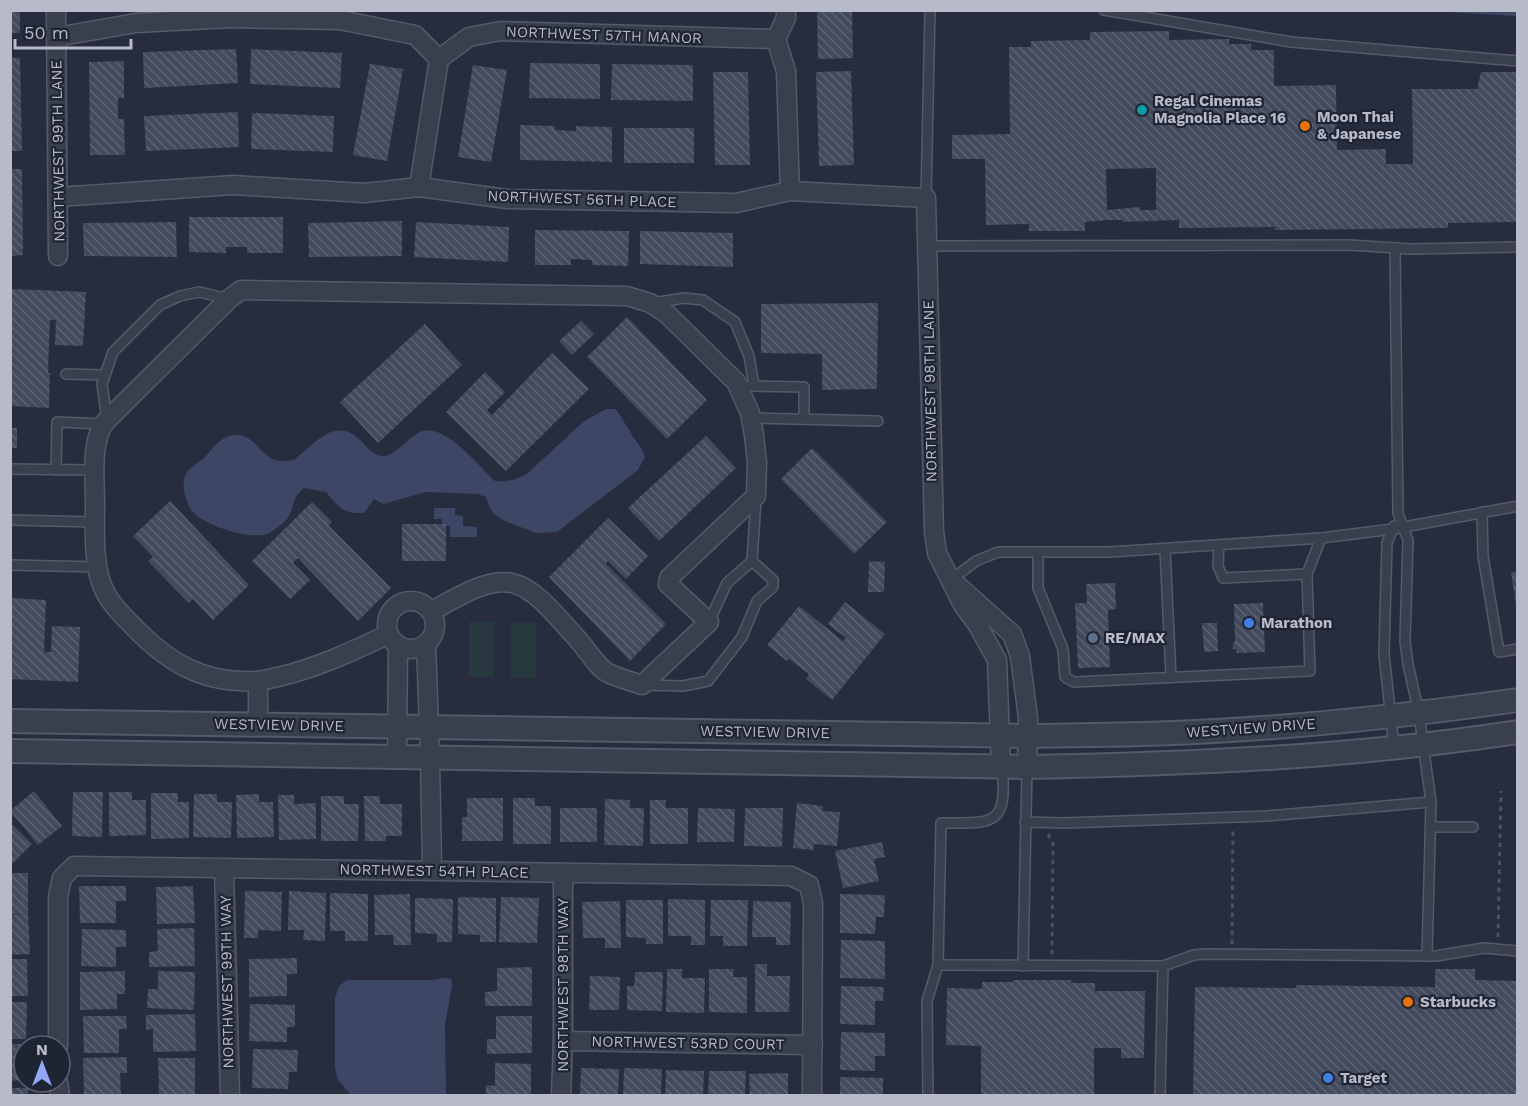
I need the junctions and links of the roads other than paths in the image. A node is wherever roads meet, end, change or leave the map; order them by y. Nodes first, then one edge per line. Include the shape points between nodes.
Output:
1 (56, 10) edge
2 (786, 10) edge
3 (930, 10) edge
4 (1104, 10) edge
5 (56, 37) junction
6 (776, 39) junction
7 (439, 59) junction
8 (1518, 61) edge
9 (419, 187) junction
10 (790, 191) junction
11 (58, 197) junction
12 (926, 198) junction
13 (927, 246) junction
14 (1518, 247) edge
15 (1395, 248) junction
16 (58, 256) dead end
17 (229, 299) junction
18 (650, 303) junction
19 (66, 374) dead end
20 (105, 375) junction
21 (746, 386) junction
22 (751, 418) junction
23 (804, 418) junction
24 (878, 421) dead end
25 (105, 422) junction
26 (10, 469) edge
27 (56, 470) junction
28 (95, 470) junction
29 (756, 496) junction
30 (1518, 506) edge
31 (1482, 512) junction
32 (1398, 513) junction
33 (10, 520) edge
34 (95, 522) junction
35 (1403, 527) junction
36 (1393, 529) junction
37 (1321, 538) junction
38 (1219, 545) junction
39 (1165, 549) junction
40 (1038, 552) junction
41 (752, 561) junction
42 (10, 565) edge
43 (99, 567) junction
44 (1307, 574) junction
45 (951, 580) junction
46 (431, 612) junction
47 (709, 622) junction
48 (393, 639) junction
49 (426, 644) junction
50 (1518, 649) edge
51 (1171, 678) junction
52 (258, 681) junction
53 (642, 685) junction
54 (1518, 700) edge
55 (1419, 714) junction
56 (1390, 716) junction
57 (10, 721) edge
58 (258, 725) junction
59 (397, 726) junction
60 (429, 728) junction
61 (1518, 732) edge
62 (1000, 735) junction
63 (1028, 736) junction
64 (1424, 744) junction
65 (1394, 747) junction
66 (10, 751) edge
67 (397, 757) junction
68 (430, 757) junction
69 (1001, 767) junction
70 (1027, 767) junction
71 (1431, 802) junction
72 (1024, 822) junction
73 (1431, 827) junction
74 (1473, 827) dead end
75 (224, 868) junction
76 (432, 869) junction
77 (563, 874) junction
78 (1518, 951) edge
79 (1427, 956) junction
80 (938, 965) junction
81 (1023, 966) junction
82 (1163, 966) junction
83 (58, 1034) edge
84 (563, 1041) junction
85 (813, 1045) junction
86 (230, 1095) edge
87 (561, 1095) edge
88 (812, 1095) edge
89 (928, 1095) edge
90 (1160, 1095) edge

1 - 5 street, NORTHWEST 99TH LANE
2 - 6 street
3 - 12 lane
4 - 8 lane via 1291,42
5 - 7 street via 148,23 231,18 340,20 415,35
5 - 11 street, NORTHWEST 99TH LANE
6 - 7 street, NORTHWEST 57TH MANOR via 501,31 469,37
6 - 10 street via 786,71
7 - 9 street
9 - 10 street, NORTHWEST 56TH PLACE via 507,199 736,203
9 - 11 street, NORTHWEST 56TH PLACE via 364,193 233,185
10 - 12 street, NORTHWEST 56TH PLACE
11 - 16 street, NORTHWEST 99TH LANE
12 - 13 street, NORTHWEST 98TH LANE
13 - 15 lane
13 - 45 street, NORTHWEST 98TH LANE via 932,517 937,553
14 - 15 lane
15 - 32 lane
17 - 18 street via 241,290 627,296
17 - 20 lane via 199,292 160,305 113,351
17 - 25 street
18 - 21 street
18 - 21 lane via 684,298 703,300 735,322 749,356
19 - 20 lane
20 - 25 lane
21 - 22 street
21 - 23 lane via 804,387
22 - 23 lane
22 - 29 street via 757,463
23 - 24 lane
25 - 27 lane via 57,422
25 - 28 street via 98,432
26 - 27 lane
27 - 28 lane
28 - 34 street
29 - 41 lane
29 - 47 street via 669,578 668,584
30 - 31 lane
31 - 35 lane
31 - 50 lane via 1483,555 1499,652
32 - 35 lane
32 - 36 lane
33 - 34 lane
34 - 43 street
35 - 36 lane
35 - 55 lane via 1408,540 1406,641
36 - 37 lane
36 - 56 lane via 1388,543 1384,654
37 - 38 lane
37 - 44 lane
38 - 39 lane
38 - 44 lane via 1218,566 1223,578
39 - 40 lane
39 - 51 lane
40 - 45 lane via 988,554
40 - 51 lane via 1038,588 1063,649 1065,677 1074,682
41 - 47 lane via 727,584
41 - 53 lane via 773,580 773,586 757,601 742,637 713,676 708,681 683,686
42 - 43 lane
43 - 52 street via 112,605 173,661 208,676
44 - 51 lane via 1310,671
45 - 62 street, NORTHWEST 98TH LANE via 997,660
45 - 63 street, NORTHWEST 98TH LANE via 1012,634 1020,656
46 - 48 street via 419,602 404,602 391,612 387,626
46 - 49 street via 434,633
46 - 53 street via 490,582 508,581 523,586 542,599 606,672
47 - 53 street
48 - 49 street via 412,649
48 - 52 street via 317,666
48 - 59 street
49 - 60 street
52 - 58 street
54 - 55 street, WESTVIEW DRIVE
55 - 56 street, WESTVIEW DRIVE
55 - 64 lane
56 - 63 street, WESTVIEW DRIVE via 1195,732
56 - 65 lane
57 - 58 street, WESTVIEW DRIVE
58 - 59 street, WESTVIEW DRIVE
59 - 60 street, WESTVIEW DRIVE
59 - 67 street
60 - 62 street, WESTVIEW DRIVE
60 - 68 street
61 - 64 street, WESTVIEW DRIVE
62 - 63 street, WESTVIEW DRIVE
62 - 69 street, NORTHWEST 98TH LANE
63 - 70 street, NORTHWEST 98TH LANE
64 - 65 street, WESTVIEW DRIVE
64 - 71 lane
65 - 70 street, WESTVIEW DRIVE via 1286,758
66 - 67 street, WESTVIEW DRIVE
67 - 68 street, WESTVIEW DRIVE
68 - 69 street, WESTVIEW DRIVE
68 - 76 street
69 - 70 street, WESTVIEW DRIVE
69 - 80 lane via 1002,807 995,816 982,823 941,823
70 - 72 lane
71 - 72 lane via 1233,817
71 - 73 lane
72 - 81 lane
73 - 74 lane
73 - 79 lane
75 - 76 street, NORTHWEST 54TH PLACE
75 - 83 street, NORTHWEST 54TH PLACE via 74,866 62,878 58,897
75 - 86 street, NORTHWEST 99TH WAY
76 - 77 street, NORTHWEST 54TH PLACE
77 - 84 street, NORTHWEST 98TH WAY
77 - 85 street, NORTHWEST 54TH PLACE via 791,876 809,885 813,903
78 - 79 lane via 1484,948
79 - 82 lane via 1194,955
80 - 81 lane
80 - 89 lane via 927,1001
81 - 82 lane
82 - 90 lane
84 - 85 street, NORTHWEST 53RD COURT
84 - 87 street, NORTHWEST 98TH WAY
85 - 88 street

